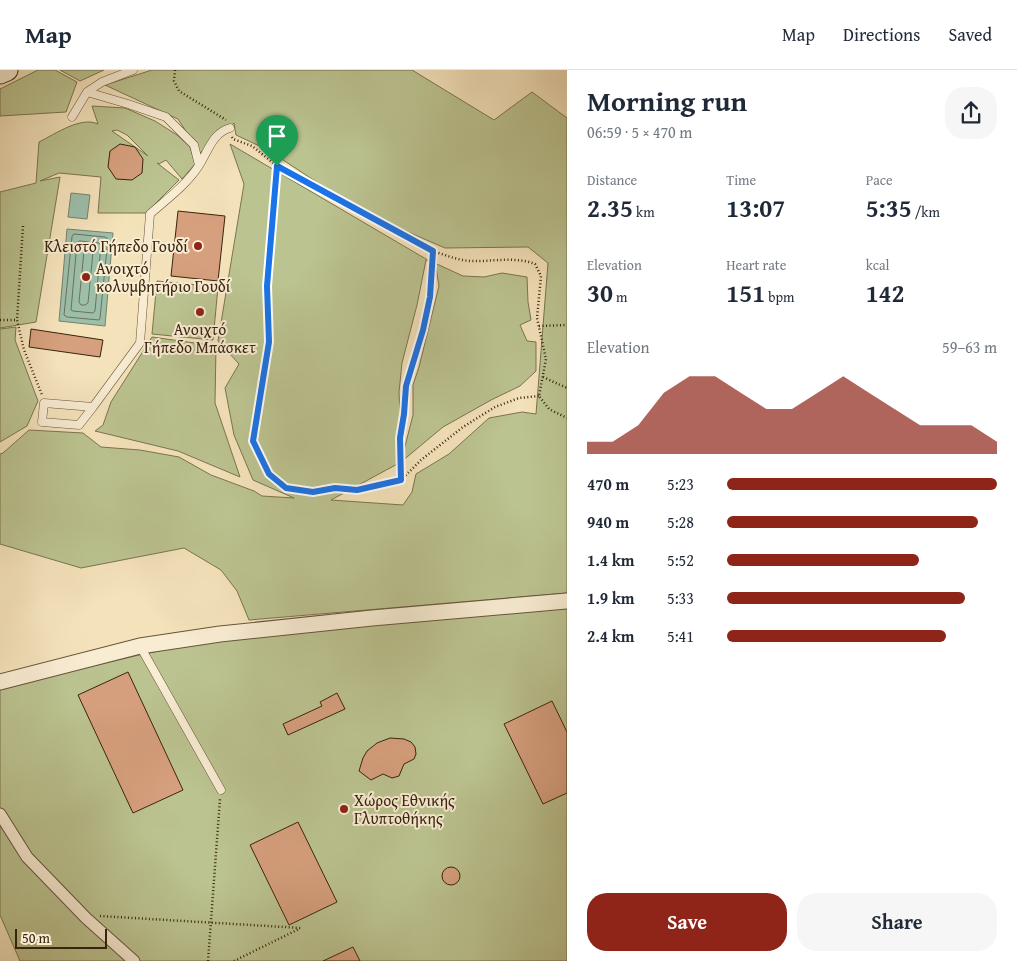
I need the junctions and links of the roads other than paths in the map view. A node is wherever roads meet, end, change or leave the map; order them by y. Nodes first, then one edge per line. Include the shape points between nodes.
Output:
1 (7, 70) edge
2 (133, 70) edge
3 (0, 73) edge
4 (87, 92) junction
5 (72, 117) dead end
6 (230, 128) road end
7 (199, 165) junction
8 (93, 407) junction
9 (567, 601) edge
10 (140, 646) junction
11 (0, 682) edge
12 (221, 790) road end
13 (0, 814) edge
14 (134, 961) edge

1 - 3 main road
2 - 4 lane via 102,82
4 - 5 lane
4 - 7 lane via 166,117 194,145
6 - 7 lane via 221,131 212,141
7 - 8 lane via 191,177 150,214 140,343
8 - 8 lane via 44,403 42,422 79,425
9 - 10 street via 220,634
10 - 11 street
10 - 12 lane
13 - 14 street via 27,857 82,914

